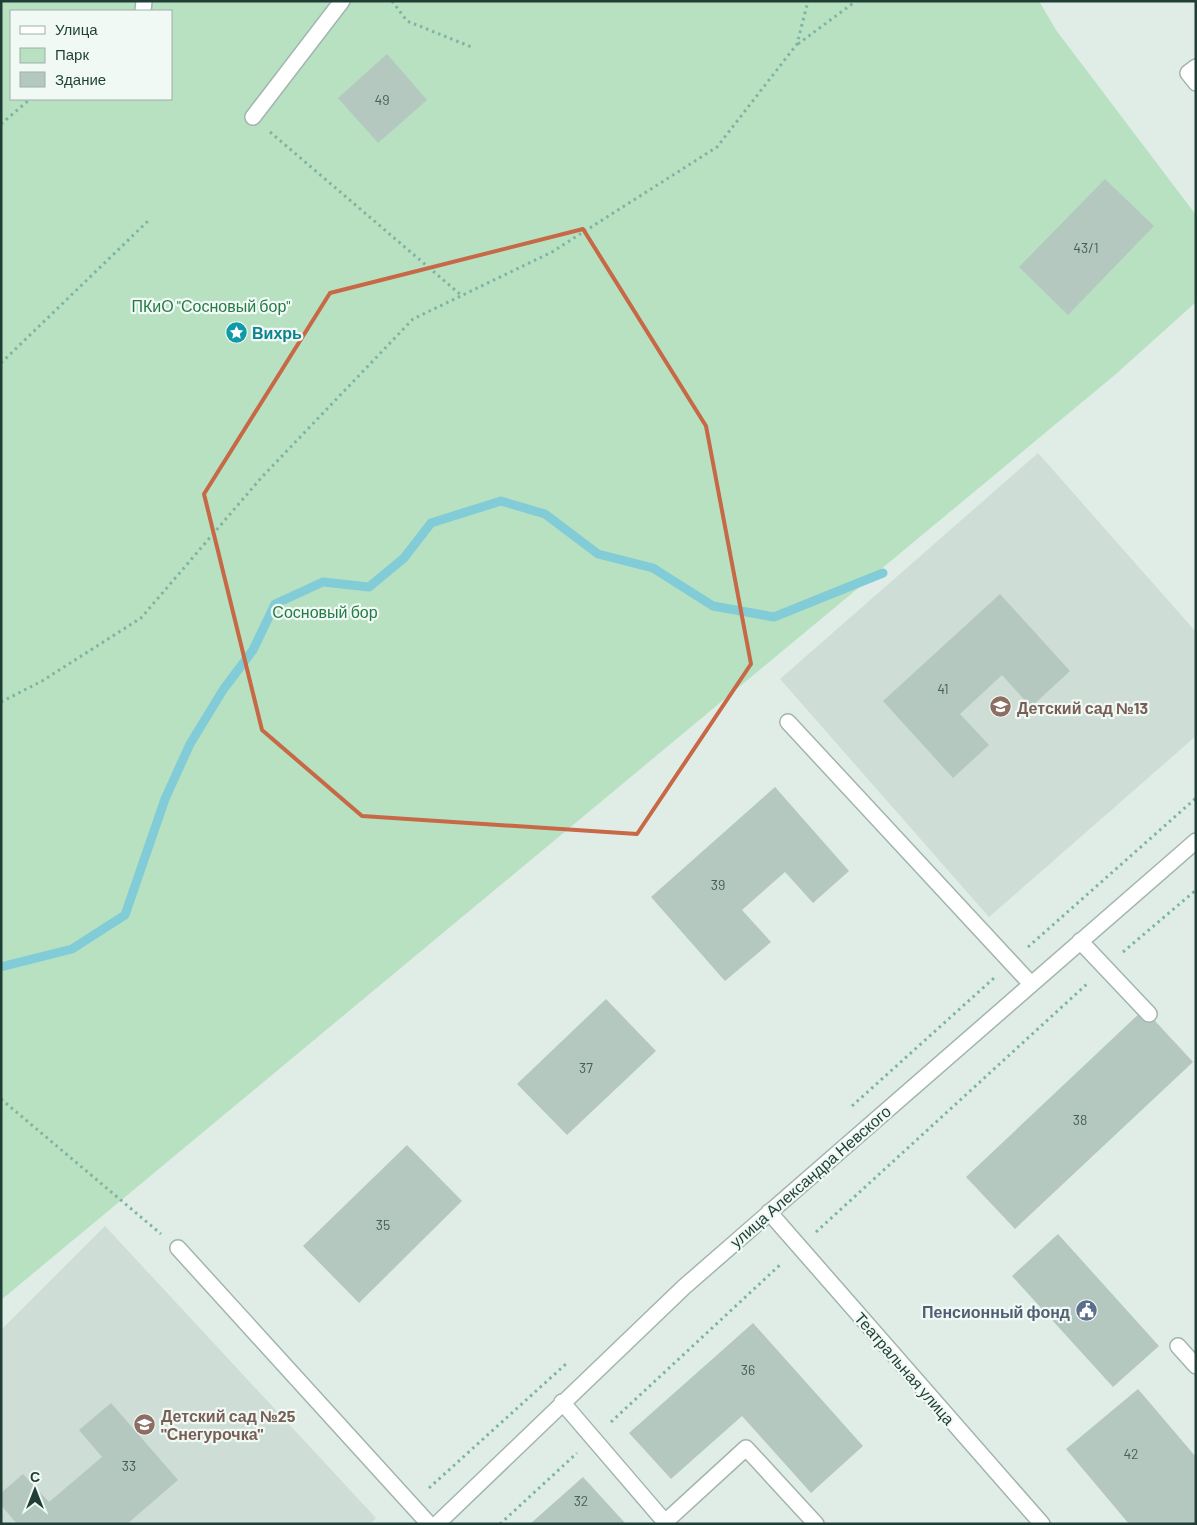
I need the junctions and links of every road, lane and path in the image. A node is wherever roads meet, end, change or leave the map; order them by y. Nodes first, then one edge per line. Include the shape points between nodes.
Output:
1 (342, 1) edge
2 (392, 1) edge
3 (808, 1) edge
4 (856, 1) edge
5 (798, 44) junction
6 (474, 48) dead end
7 (1196, 67) edge
8 (1196, 83) edge
9 (29, 100) edge
10 (253, 117) joint
11 (1, 124) edge
12 (149, 220) dead end
13 (462, 296) junction
14 (1, 363) edge
15 (1, 702) edge
16 (788, 722) dead end
17 (1196, 841) edge
18 (1196, 890) edge
19 (1080, 941) junction
20 (1105, 968) junction
21 (1031, 984) junction
22 (1149, 1014) dead end
23 (1, 1099) edge
24 (769, 1212) junction
25 (799, 1247) junction
26 (178, 1248) joint
27 (1178, 1346) dead end
28 (1196, 1366) edge
29 (562, 1402) junction
30 (592, 1438) junction
31 (664, 1523) edge
32 (429, 1524) edge
33 (437, 1524) edge
34 (500, 1524) edge
35 (816, 1524) edge
36 (1042, 1524) edge

1 - 10 street
2 - 6 path via 407,21
3 - 5 path
4 - 5 path
5 - 13 path via 717,147 552,252
7 - 8 street via 1188,73
9 - 11 path
10 - 13 path
12 - 14 path
13 - 15 path via 413,319 261,478 141,618 42,681
16 - 21 street
17 - 19 street, улица Александра Невского
18 - 20 path
19 - 20 street
19 - 21 street, улица Александра Невского
20 - 22 street
20 - 25 path
21 - 24 street, улица Александра Невского
23 - 26 path
24 - 25 street, Театральная улица
24 - 29 street, улица Александра Невского
25 - 30 path
25 - 36 street, Театральная улица
26 - 32 street
27 - 28 street
29 - 30 street
29 - 33 street, улица Александра Невского
30 - 31 street
30 - 34 path
31 - 35 street via 746,1448

